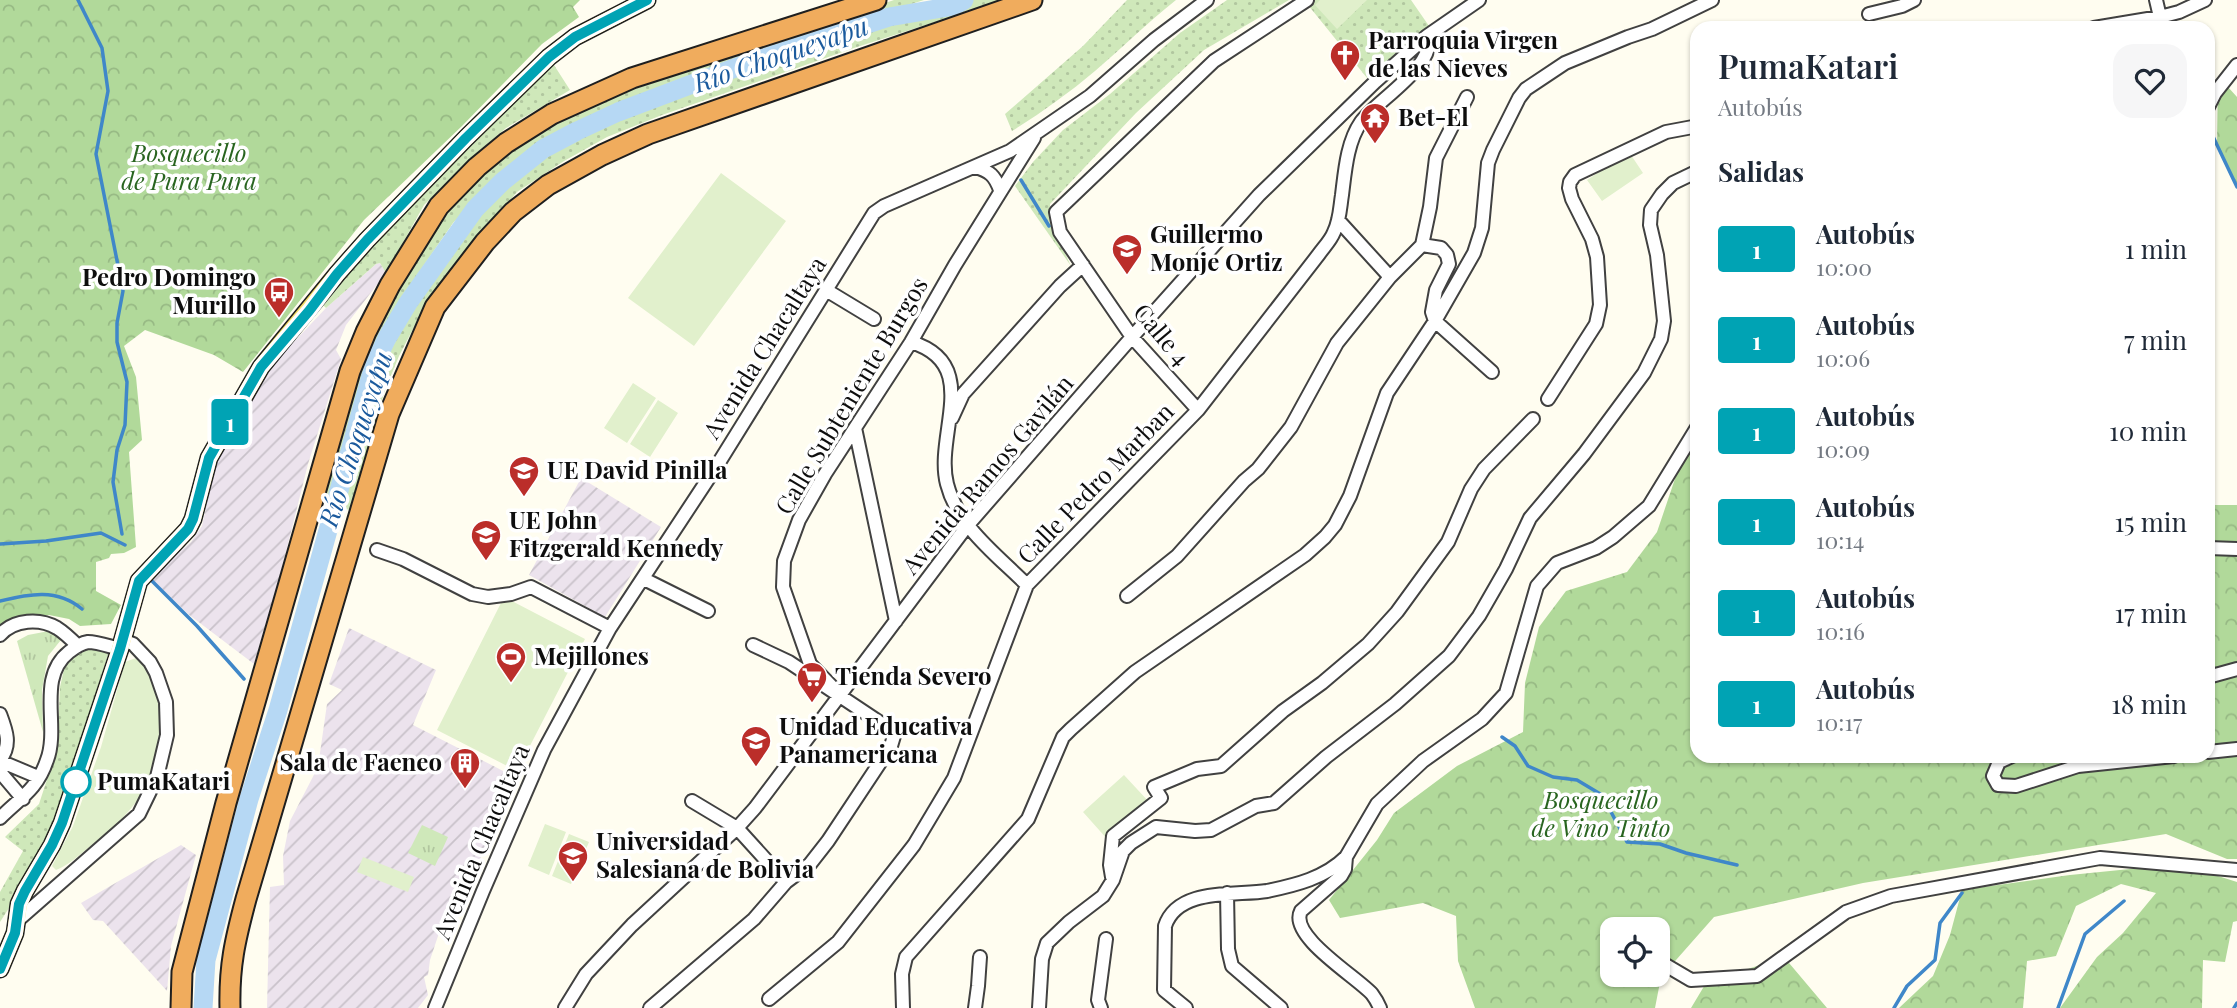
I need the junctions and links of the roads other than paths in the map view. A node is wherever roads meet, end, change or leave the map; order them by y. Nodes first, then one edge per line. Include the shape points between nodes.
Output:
1 (647, 0) edge
2 (876, 0) edge
3 (1032, 0) edge
4 (1207, 0) edge
5 (1307, 0) edge
6 (1479, 0) edge
7 (1712, 0) edge
8 (1914, 0) edge
9 (2155, 0) edge
10 (2205, 0) edge
11 (2177, 6) edge
12 (1869, 14) dead end
13 (2160, 17) junction
14 (2136, 21) edge
15 (1427, 36) junction
16 (2237, 65) edge
17 (2215, 93) edge
18 (1467, 97) dead end
19 (1690, 128) edge
20 (1037, 132) junction
21 (975, 167) junction
22 (1690, 174) edge
23 (1000, 190) junction
24 (1338, 220) junction
25 (1422, 245) junction
26 (1083, 265) junction
27 (1390, 277) junction
28 (826, 290) junction
29 (874, 319) dead end
30 (1435, 321) junction
31 (1132, 337) junction
32 (911, 342) junction
33 (1492, 372) dead end
34 (1548, 399) dead end
35 (1198, 410) junction
36 (1533, 419) dead end
37 (949, 425) junction
38 (856, 428) junction
39 (1690, 439) edge
40 (967, 526) junction
41 (377, 550) dead end
42 (644, 579) junction
43 (1027, 585) junction
44 (1127, 596) dead end
45 (708, 611) dead end
46 (896, 621) junction
47 (610, 628) junction
48 (0, 635) edge
49 (122, 645) junction
50 (753, 645) dead end
51 (78, 646) junction
52 (2237, 669) edge
53 (2215, 675) edge
54 (841, 695) junction
55 (0, 714) edge
56 (2237, 749) edge
57 (2215, 751) edge
58 (0, 760) edge
59 (1999, 763) edge
60 (2107, 763) edge
61 (0, 772) edge
62 (38, 777) junction
63 (23, 799) junction
64 (692, 801) dead end
65 (0, 818) edge
66 (737, 828) junction
67 (1346, 858) junction
68 (2237, 870) edge
69 (1113, 880) junction
70 (786, 881) junction
71 (1227, 893) junction
72 (17, 921) junction
73 (1106, 939) dead end
74 (980, 957) dead end
75 (1670, 968) edge
76 (0, 969) edge
77 (769, 999) dead end
78 (181, 1008) edge
79 (230, 1008) edge
80 (435, 1008) edge
81 (565, 1008) edge
82 (650, 1008) edge
83 (903, 1008) edge
84 (975, 1008) edge
85 (1039, 1008) edge
86 (1101, 1008) edge
87 (1186, 1008) edge
88 (1281, 1008) edge
89 (1380, 1008) edge

1 - 49 main road via 575,37 549,57 367,240 271,353 209,458 188,529 139,581
2 - 78 highway via 632,78 585,98 506,143 439,206 390,285 350,371 223,815 182,972
3 - 79 highway via 648,134 548,185 485,242 435,307 389,414 233,946
4 - 20 street, Avenida Chacaltaya via 1090,96
5 - 26 street, Calle 4 via 1214,61 1056,212 1060,232
6 - 15 street, Avenida Ramos Gavilán
7 - 30 street via 1565,63 1526,89 1488,163 1482,228 1474,253
8 - 12 street
9 - 13 street
10 - 11 street
11 - 13 street
13 - 14 street
15 - 24 street, Calle Pedro Marban via 1429,49 1421,64 1374,106 1356,130
15 - 31 street, Avenida Ramos Gavilán via 1259,195
16 - 17 street
18 - 25 street via 1436,158
19 - 34 street via 1667,132 1575,175 1570,182 1572,200 1597,257 1600,305 1596,324
20 - 21 street, Avenida Chacaltaya
20 - 23 street, Calle Subteniente Burgos
21 - 23 street via 995,176
21 - 28 street, Avenida Chacaltaya via 874,213
22 - 69 street via 1672,183 1651,210 1664,321 1661,339 1644,373 1530,518 1479,617 1449,656 1274,803 1256,806 1211,830 1153,828 1123,851
23 - 32 street, Calle Subteniente Burgos
24 - 27 street
24 - 35 street, Calle Pedro Marban via 1319,254
25 - 27 street
25 - 30 street via 1441,248 1447,255 1432,312
26 - 31 street, Calle 4
26 - 37 street via 963,394
27 - 44 street via 1336,343 1291,428 1258,469 1177,556
28 - 29 street
28 - 42 street, Avenida Chacaltaya
30 - 33 street
30 - 83 street via 1387,393 1335,525 1305,555 1135,672 1063,737 1028,819 906,957
31 - 35 street, Calle 4
31 - 40 street, Avenida Ramos Gavilán
32 - 37 street via 926,346 944,364 952,385
32 - 38 street, Calle Subteniente Burgos
35 - 43 street, Calle Pedro Marban
36 - 69 street via 1484,469 1448,542 1368,644 1221,766 1197,769 1154,787 1161,798 1113,836
37 - 40 street via 944,457 947,483
38 - 46 street
38 - 54 street, Calle Subteniente Burgos via 799,520 784,561 783,587 810,664
39 - 67 street via 1649,506 1604,543 1548,571 1537,586 1506,693 1482,719 1423,761 1377,804
40 - 43 street
40 - 46 street, Avenida Ramos Gavilán
41 - 47 street via 472,594 488,597 531,587
42 - 45 street
42 - 47 street, Avenida Chacaltaya
43 - 77 street, Calle Pedro Marban via 954,778 914,845 838,942
46 - 54 street, Avenida Ramos Gavilán
47 - 80 street, Avenida Chacaltaya via 544,750
48 - 51 street via 19,624 39,621 59,629
49 - 51 street via 91,642
49 - 72 main road via 62,823 19,904
49 - 72 street via 133,644 150,662 166,702 167,735 157,777 139,814
50 - 54 street
51 - 62 street via 65,655 52,676 51,741 48,760
52 - 53 street
54 - 66 street, Avenida Ramos Gavilán
54 - 70 street via 894,736 888,754 828,841 810,864
55 - 58 street via 7,743
56 - 57 street
58 - 62 street
59 - 60 street via 1993,776 1998,785 2016,786 2078,766
61 - 63 street
62 - 63 street
63 - 65 street
64 - 66 street
66 - 70 street
66 - 81 street, Avenida Ramos Gavilán via 632,925 586,974
67 - 71 street via 1304,882
67 - 89 street via 1341,876 1298,916 1301,929 1372,994
68 - 75 street via 2100,858 1891,896 1846,912 1757,976 1691,980
69 - 85 street via 1100,901 1047,943
70 - 82 street via 754,919
71 - 87 street via 1199,897 1167,919 1164,990
71 - 88 street via 1232,965
72 - 76 main road
73 - 86 street via 1098,1000
74 - 84 street

